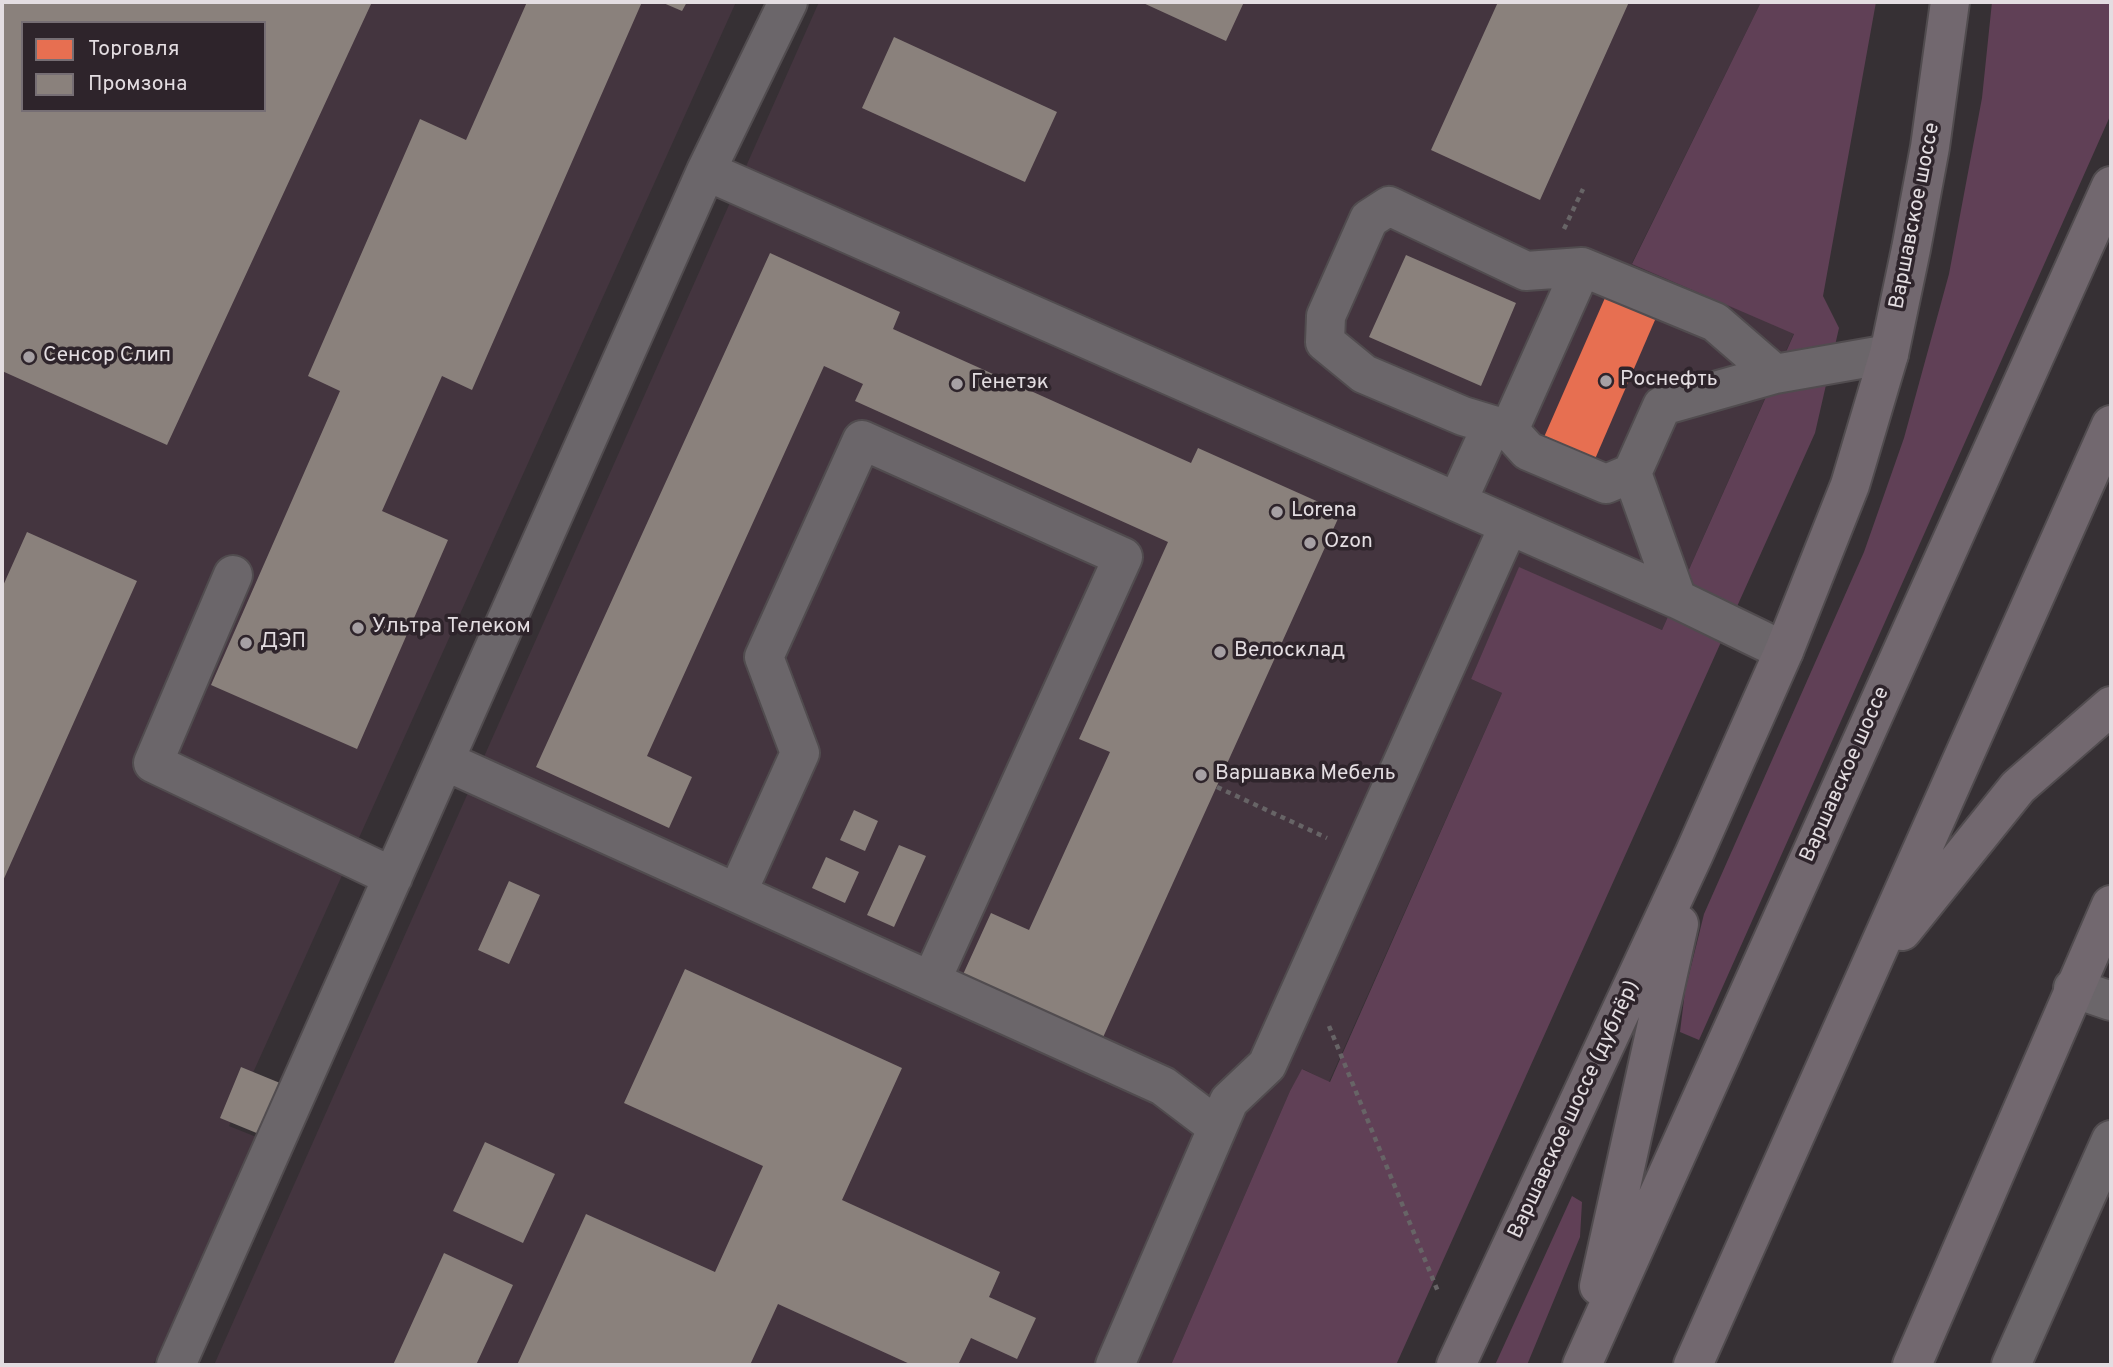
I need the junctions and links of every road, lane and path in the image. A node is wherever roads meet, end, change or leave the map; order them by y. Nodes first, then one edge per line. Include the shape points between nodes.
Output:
1 (788, 2) edge
2 (1950, 2) edge
3 (706, 171) junction
4 (2111, 186) edge
5 (1583, 189) dead end
6 (1568, 220) dead end
7 (1582, 267) junction
8 (1889, 354) junction
9 (1775, 374) junction
10 (2111, 425) edge
11 (1500, 428) junction
12 (1632, 473) junction
13 (1457, 502) junction
14 (1509, 525) junction
15 (233, 575) dead end
16 (1677, 600) junction
17 (1784, 650) junction
18 (2111, 706) edge
19 (444, 761) junction
20 (1217, 787) dead end
21 (1362, 853) junction
22 (1694, 854) junction
23 (393, 877) junction
24 (737, 893) junction
25 (2111, 905) edge
26 (1307, 974) junction
27 (1868, 974) junction
28 (932, 981) junction
29 (2073, 988) junction
30 (2111, 1001) edge
31 (1217, 1127) junction
32 (2111, 1140) edge
33 (1439, 1294) dead end
34 (1582, 1364) edge
35 (176, 1365) edge
36 (1115, 1365) edge
37 (1456, 1365) edge
38 (1693, 1365) edge
39 (1912, 1365) edge
40 (2011, 1365) edge

1 - 3 street
2 - 8 main road, Варшавское шоссе via 1930,147
3 - 13 street
3 - 19 street
4 - 34 main road, Варшавское шоссе
5 - 6 path
7 - 9 street via 1715,322
7 - 11 street
7 - 11 street via 1526,271 1389,206 1369,219 1326,316 1325,342 1364,374
8 - 9 street
8 - 17 main road, Варшавское шоссе via 1850,485
9 - 12 street via 1662,406
10 - 27 main road
11 - 12 street via 1528,451 1606,484
11 - 13 street
12 - 16 street
13 - 14 street
14 - 16 street
14 - 21 street
15 - 23 street via 153,763
16 - 17 street
17 - 22 main road, Варшавское шоссе
18 - 27 main road via 2018,787
19 - 23 street
19 - 24 street
20 - 21 path
21 - 26 street
22 - 34 main road
22 - 37 main road, Варшавское шоссе (дублёр)
23 - 35 street
24 - 28 street
24 - 28 street via 800,753 764,657 862,440 1124,557
25 - 29 main road
26 - 31 street via 1267,1065 1229,1101
26 - 33 path
27 - 38 main road
28 - 31 street via 1163,1086
29 - 30 street
29 - 39 main road
31 - 36 street
32 - 40 street

